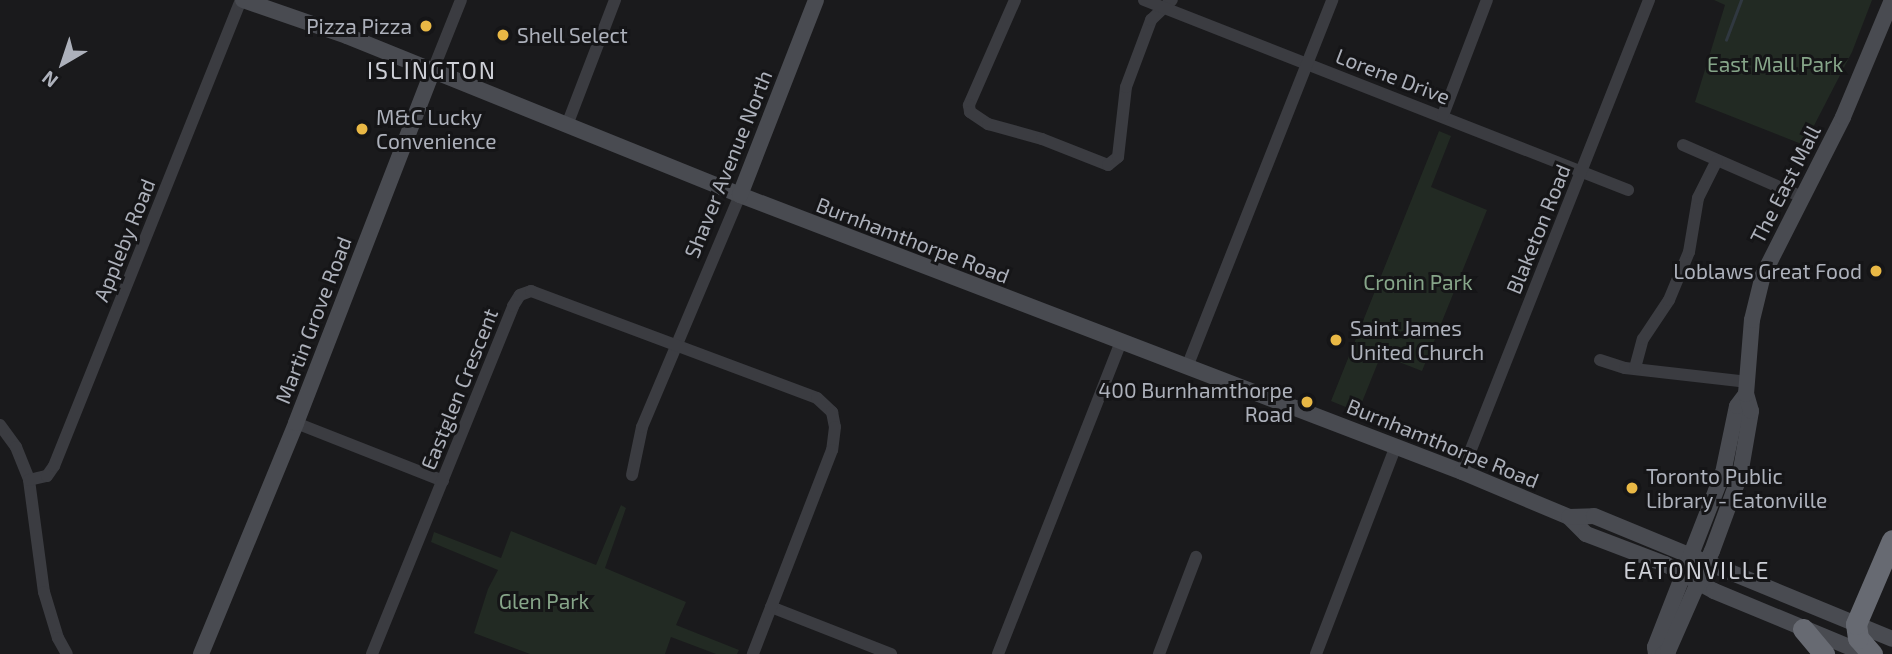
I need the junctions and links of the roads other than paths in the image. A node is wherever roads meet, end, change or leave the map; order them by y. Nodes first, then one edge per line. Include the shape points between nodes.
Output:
1 (242, 0) edge
2 (461, 0) edge
3 (615, 0) edge
4 (816, 0) edge
5 (1015, 0) edge
6 (1144, 0) edge
7 (1332, 0) edge
8 (1487, 0) edge
9 (1649, 0) edge
10 (1892, 0) edge
11 (1169, 4) edge
12 (272, 5) edge
13 (1307, 64) junction
14 (433, 70) junction
15 (1443, 115) junction
16 (567, 125) junction
17 (1683, 145) dead end
18 (1717, 160) junction
19 (1581, 170) junction
20 (1628, 190) dead end
21 (740, 195) junction
22 (1802, 197) junction
23 (1121, 342) junction
24 (678, 344) junction
25 (1600, 360) dead end
26 (1187, 367) junction
27 (1635, 368) junction
28 (1747, 388) junction
29 (296, 423) junction
30 (0, 425) edge
31 (1396, 446) junction
32 (1462, 472) junction
33 (632, 475) dead end
34 (29, 480) junction
35 (443, 481) junction
36 (1569, 517) junction
37 (1892, 540) edge
38 (1689, 555) junction
39 (1196, 557) dead end
40 (1706, 563) junction
41 (1690, 579) junction
42 (771, 607) junction
43 (1856, 624) junction
44 (1803, 629) junction
45 (1892, 639) edge
46 (67, 654) edge
47 (201, 654) edge
48 (372, 654) edge
49 (753, 654) edge
50 (891, 654) edge
51 (998, 654) edge
52 (1159, 654) edge
53 (1316, 654) edge
54 (1656, 654) edge
55 (1663, 654) edge
56 (1824, 654) edge
57 (1866, 654) edge
58 (1872, 654) edge

1 - 12 main road, Burnhamthorpe Road
1 - 34 street, Appleby Road via 54,467 47,477
2 - 14 street, Martin Grove Road
3 - 16 street
4 - 21 main road, Shaver Avenue North
5 - 11 street via 970,101 970,112 988,124 1108,165 1118,157 1129,77 1151,20
6 - 11 street, Lorene Drive
7 - 13 street
8 - 15 street
9 - 19 street, Blaketon Road
10 - 22 main road, The East Mall via 1843,117
11 - 13 street, Lorene Drive
12 - 14 main road, Burnhamthorpe Road
13 - 15 street, Lorene Drive
13 - 26 street
14 - 16 main road, Burnhamthorpe Road
14 - 29 main road, Martin Grove Road
15 - 19 street, Lorene Drive
16 - 21 main road, Burnhamthorpe Road
17 - 18 street
18 - 22 street
18 - 27 street via 1698,198 1689,252 1669,300 1643,339
19 - 20 street, Lorene Drive
19 - 32 street, Blaketon Road
21 - 23 main road, Burnhamthorpe Road
21 - 24 street, Shaver Avenue North
22 - 28 main road, The East Mall via 1760,284
23 - 26 main road, Burnhamthorpe Road
23 - 51 street
24 - 33 street, Shaver Avenue North via 642,427
24 - 35 street, Eastglen Crescent via 537,292 522,293
24 - 42 street via 817,398 832,412 832,450
25 - 27 street
26 - 31 main road, Burnhamthorpe Road
27 - 28 street
28 - 38 main road, The East Mall via 1737,406 1723,473
28 - 40 main road, The East Mall via 1751,411 1740,475
29 - 35 street
29 - 47 main road, Martin Grove Road
30 - 34 street via 16,447
31 - 32 main road, Burnhamthorpe Road
31 - 53 street
32 - 36 main road, Burnhamthorpe Road
34 - 46 street via 44,592
35 - 48 street, Eastglen Crescent
36 - 38 main road, Burnhamthorpe Road via 1594,516
36 - 41 main road, Burnhamthorpe Road via 1586,534 1665,564
37 - 43 highway
38 - 40 main road, Burnhamthorpe Road
38 - 41 main road, The East Mall
39 - 52 street
40 - 41 main road, The East Mall
40 - 43 main road, Burnhamthorpe Road
41 - 44 main road, Burnhamthorpe Road
41 - 54 main road, The East Mall via 1655,647
41 - 55 main road, The East Mall via 1668,651
42 - 49 street
42 - 50 street
43 - 45 main road, Burnhamthorpe Road
43 - 58 highway via 1858,638
44 - 56 highway
44 - 57 main road, Burnhamthorpe Road

